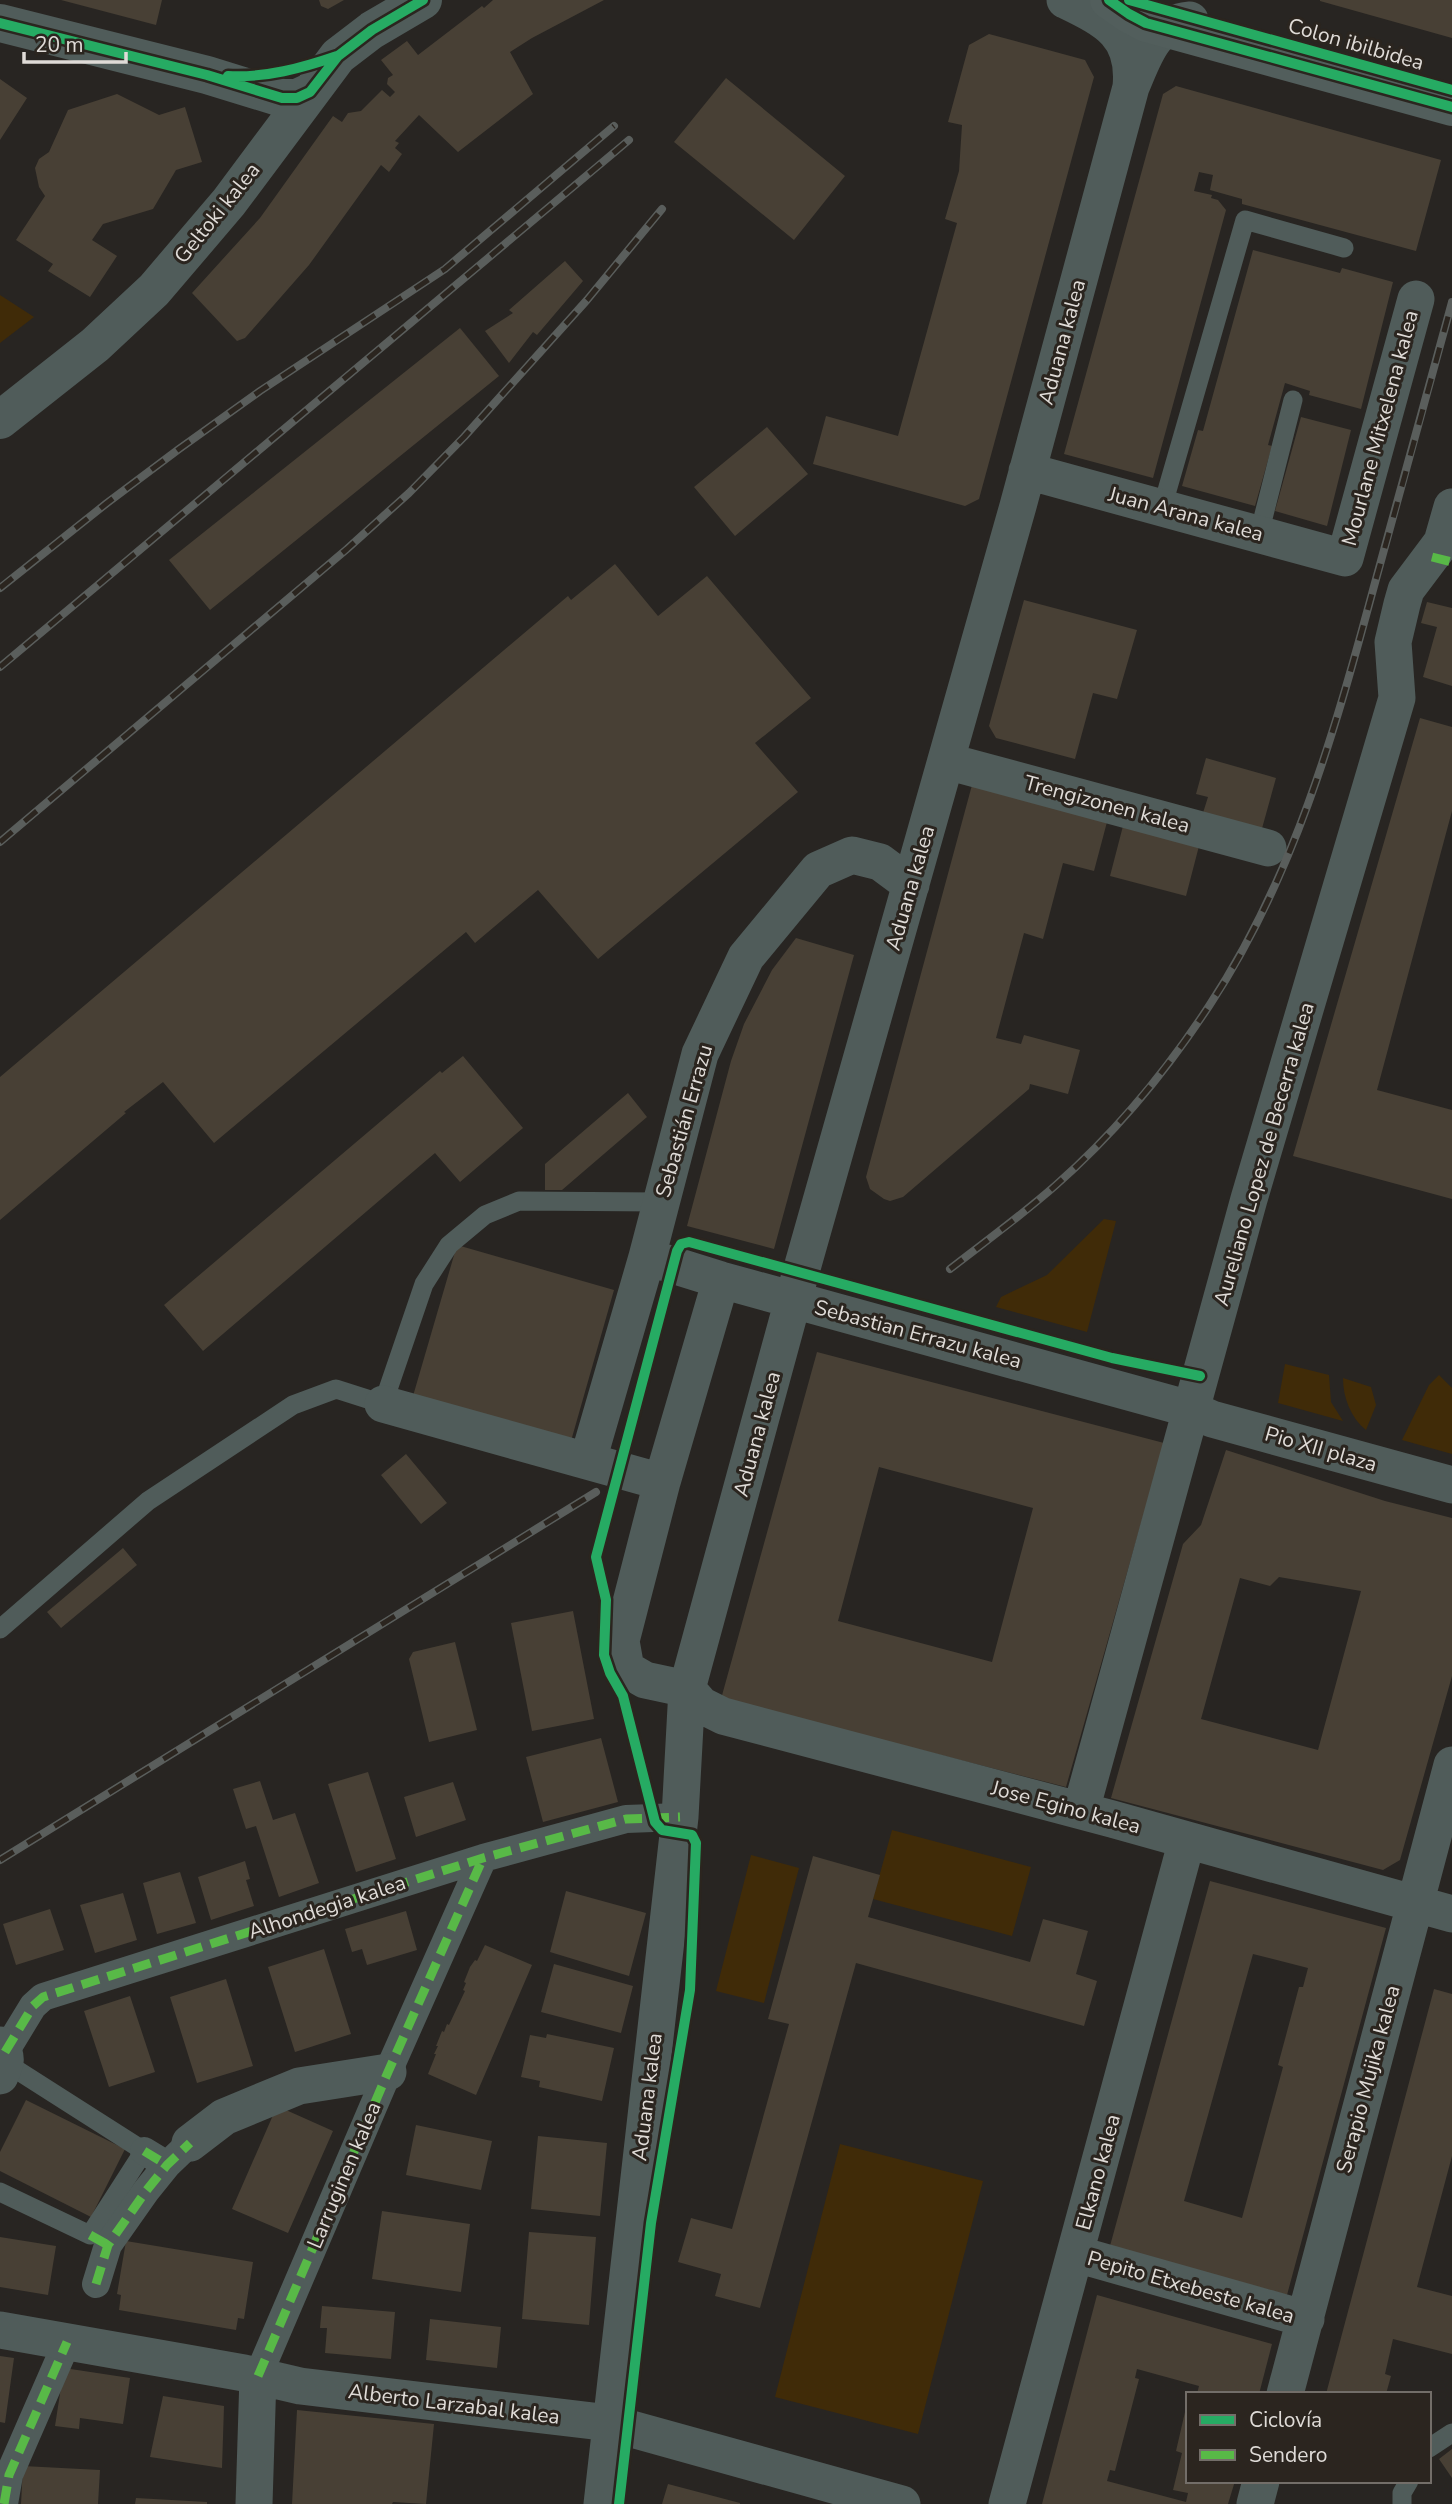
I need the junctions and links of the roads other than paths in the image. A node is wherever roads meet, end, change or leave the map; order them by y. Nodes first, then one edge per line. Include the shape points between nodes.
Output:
1 (424, 0) edge
2 (1065, 0) edge
3 (1109, 0) edge
4 (1147, 17) edge
5 (0, 23) edge
6 (338, 56) junction
7 (207, 75) junction
8 (263, 75) junction
9 (1131, 87) junction
10 (1452, 90) edge
11 (298, 103) junction
12 (1452, 107) edge
13 (260, 160) junction
14 (1344, 248) dead end
15 (1416, 299) dead end
16 (1293, 400) dead end
17 (0, 420) edge
18 (1027, 471) junction
19 (1452, 507) edge
20 (1163, 508) junction
21 (1259, 534) junction
22 (1345, 558) joint
23 (1435, 564) edge
24 (946, 761) junction
25 (1268, 848) dead end
26 (911, 885) junction
27 (660, 1202) junction
28 (647, 1257) junction
29 (721, 1280) junction
30 (793, 1300) junction
31 (1192, 1403) junction
32 (383, 1404) junction
33 (1344, 1438) dead end
34 (1410, 1455) dead end
35 (588, 1460) junction
36 (1452, 1467) edge
37 (662, 1482) junction
38 (1452, 1485) edge
39 (0, 1629) edge
40 (687, 1689) junction
41 (1452, 1765) edge
42 (1081, 1810) junction
43 (680, 1817) junction
44 (1188, 1840) junction
45 (483, 1858) junction
46 (1414, 1903) junction
47 (1452, 1914) edge
48 (3, 2059) edge
49 (388, 2072) junction
50 (167, 2153) junction
51 (0, 2192) edge
52 (99, 2240) junction
53 (1076, 2254) junction
54 (96, 2284) dead end
55 (1306, 2319) junction
56 (0, 2330) edge
57 (67, 2342) junction
58 (258, 2376) junction
59 (1286, 2392) edge
60 (610, 2423) junction
61 (1452, 2433) edge
62 (1431, 2447) edge
63 (1260, 2483) edge
64 (1408, 2483) edge
65 (4, 2504) edge
66 (254, 2504) edge
67 (602, 2504) edge
68 (902, 2504) edge
69 (1007, 2504) edge
70 (1255, 2504) edge
71 (1402, 2504) edge

1 - 6 street, Geltoki kalea
2 - 9 street, Aduana kalea via 1099,17 1119,34 1131,59
3 - 4 main road
4 - 9 street, Aduana kalea via 1150,42
4 - 10 main road, Colon ibilbidea via 1202,20
4 - 12 main road, Colon ibilbidea
5 - 7 street
6 - 8 street
6 - 11 street, Geltoki kalea
7 - 8 street
7 - 11 street
7 - 13 street via 241,94 257,113 264,136
8 - 11 street via 282,82
9 - 18 street, Aduana kalea
11 - 13 street, Geltoki kalea
13 - 17 street, Geltoki kalea via 154,290 95,345
14 - 20 lane via 1245,220
15 - 22 street, Mourlane Mitxelena kalea
16 - 21 lane
18 - 20 street, Juan Arana kalea
18 - 24 street, Aduana kalea
19 - 23 street, Aureliano Lopez de Becerra kalea
20 - 21 street, Juan Arana kalea
21 - 22 street, Juan Arana kalea
23 - 31 street, Aureliano Lopez de Becerra kalea via 1406,590 1393,642 1397,698
24 - 25 street, Trengizonen kalea
24 - 26 street, Aduana kalea
26 - 27 street, Sebastián Errazu via 880,862 852,855 818,870 762,936 746,957 700,1054
26 - 30 street, Aduana kalea
27 - 28 street, Sebastián Errazu
27 - 32 lane via 519,1200 485,1215 449,1245 424,1284
28 - 29 street, Sebastian Errazu kalea
28 - 35 street
29 - 30 street, Sebastian Errazu kalea
29 - 37 street
30 - 31 street, Sebastian Errazu kalea
30 - 40 street, Aduana kalea
31 - 33 lane, Pio XII plaza
31 - 38 street, Pio XII plaza via 1212,1419
31 - 42 street, Aureliano Lopez de Becerra kalea
32 - 35 street
32 - 39 lane via 336,1389 293,1405 148,1501
34 - 36 lane, Pio XII plaza
35 - 37 street
37 - 40 street via 621,1641 626,1669 645,1680
40 - 42 street, Jose Egino kalea via 701,1705 723,1716
40 - 43 street, Aduana kalea
41 - 46 street, Serapio Mujika kalea
42 - 44 street, Jose Egino kalea
43 - 45 street, Alhondegia kalea via 626,1819
43 - 60 street, Aduana kalea
44 - 46 street, Jose Egino kalea
44 - 53 street, Elkano kalea
45 - 48 street, Alhondegia kalea via 43,1997 33,2006
45 - 49 street, Larruginen kalea
46 - 47 street, Jose Egino kalea
46 - 55 street, Serapio Mujika kalea
48 - 50 lane
49 - 50 street via 299,2086 224,2117
49 - 58 street, Larruginen kalea
50 - 52 street via 146,2191
51 - 52 lane
52 - 54 street
53 - 55 street, Pepito Etxebeste kalea
53 - 69 street, Elkano kalea
55 - 59 street, Serapio Mujika kalea
56 - 57 street, Alberto Larzabal kalea
57 - 58 street, Alberto Larzabal kalea
57 - 65 street via 9,2475
58 - 60 street, Alberto Larzabal kalea via 300,2386
58 - 66 street, Larruginen kalea
60 - 67 street, Aduana kalea
60 - 68 street, Alberto Larzabal kalea
61 - 62 lane
63 - 70 street
64 - 71 lane

